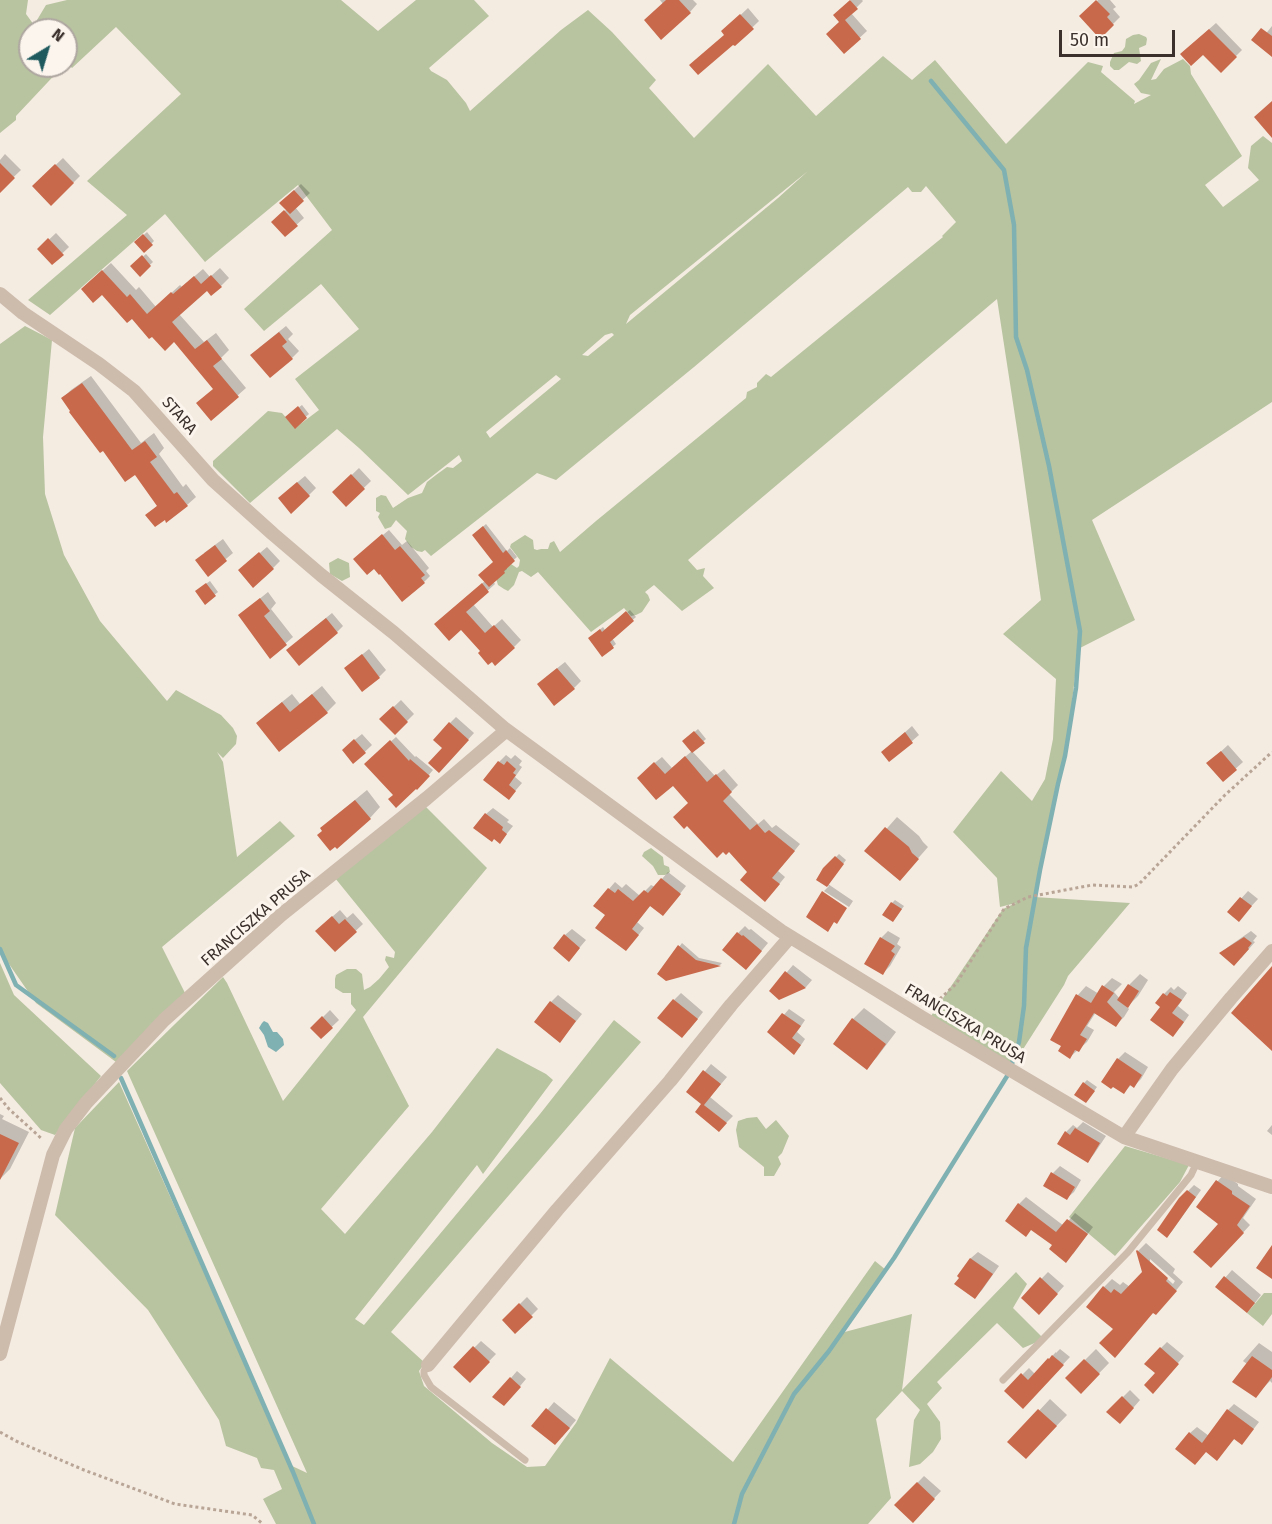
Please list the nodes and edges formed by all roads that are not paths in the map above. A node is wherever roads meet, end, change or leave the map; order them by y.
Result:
1 (0, 294) edge
2 (321, 575) joint
3 (505, 729) junction
4 (790, 937) junction
5 (1272, 951) edge
6 (1124, 1137) junction
7 (1197, 1162) junction
8 (1272, 1187) edge
9 (0, 1354) edge
10 (428, 1365) joint
11 (1003, 1380) dead end
12 (525, 1460) dead end

1 - 2 street, STARA
2 - 3 street, FRANCISZKA PRUSA
3 - 4 street, FRANCISZKA PRUSA
3 - 9 street, FRANCISZKA PRUSA
4 - 6 street, FRANCISZKA PRUSA
4 - 10 street
5 - 6 street
6 - 7 street, FRANCISZKA PRUSA
7 - 8 street, FRANCISZKA PRUSA
7 - 11 lane
10 - 12 lane

